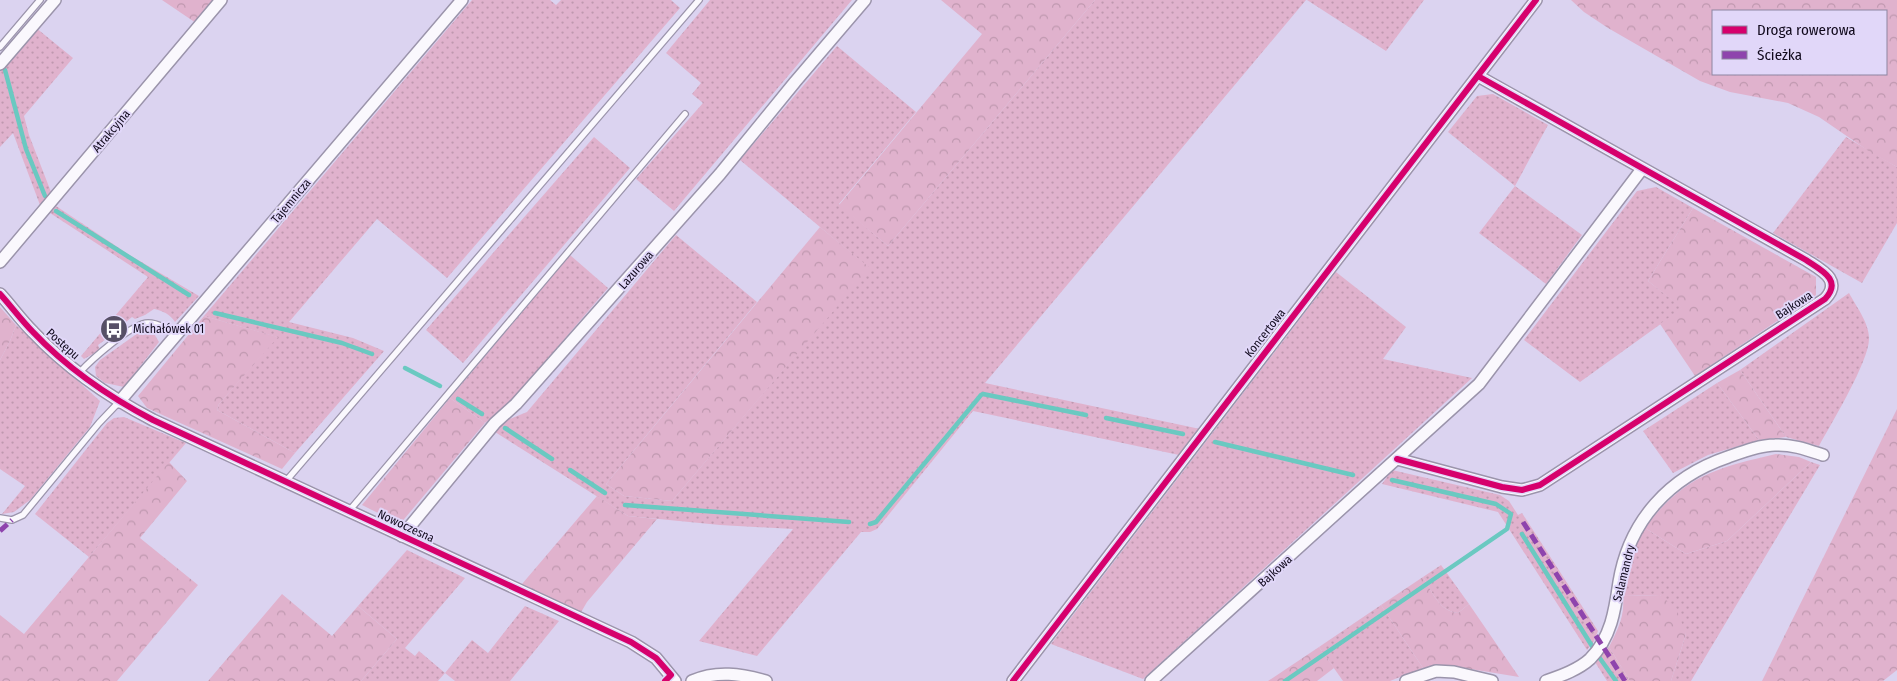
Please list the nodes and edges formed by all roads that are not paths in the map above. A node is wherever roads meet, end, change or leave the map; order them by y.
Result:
1 (40, 0) edge
2 (55, 0) edge
3 (221, 0) edge
4 (462, 0) edge
5 (699, 0) edge
6 (865, 0) edge
7 (1536, 0) edge
8 (0, 47) edge
9 (0, 64) edge
10 (1478, 76) junction
11 (685, 114) dead end
12 (1642, 169) junction
13 (0, 262) edge
14 (0, 294) edge
15 (176, 336) junction
16 (79, 373) junction
17 (120, 402) junction
18 (1824, 456) dead end
19 (1397, 459) junction
20 (286, 481) junction
21 (350, 512) junction
22 (0, 518) edge
23 (402, 536) junction
24 (674, 681) edge
25 (692, 681) edge
26 (766, 681) edge
27 (1013, 681) edge
28 (1152, 681) edge
29 (1406, 681) edge
30 (1492, 681) edge
31 (1546, 681) edge

1 - 8 lane
2 - 9 street
3 - 13 street, Atrakcyjna
4 - 15 street, Tajemnicza
5 - 20 lane
6 - 23 street, Lazurowa
7 - 10 street, Koncertowa
10 - 12 street, Bajkowa
10 - 27 street, Koncertowa
11 - 21 lane
12 - 19 street, Bajkowa
12 - 19 street, Bajkowa
14 - 16 street, Postępu
15 - 16 lane
15 - 17 street, Tajemnicza
16 - 17 street, Postępu
17 - 20 street, Nowoczesna
17 - 22 lane
18 - 31 street, Salamandry
19 - 28 street, Bajkowa
20 - 21 street, Nowoczesna
21 - 23 street, Nowoczesna
23 - 24 street, Nowoczesna
25 - 26 street
29 - 30 street

